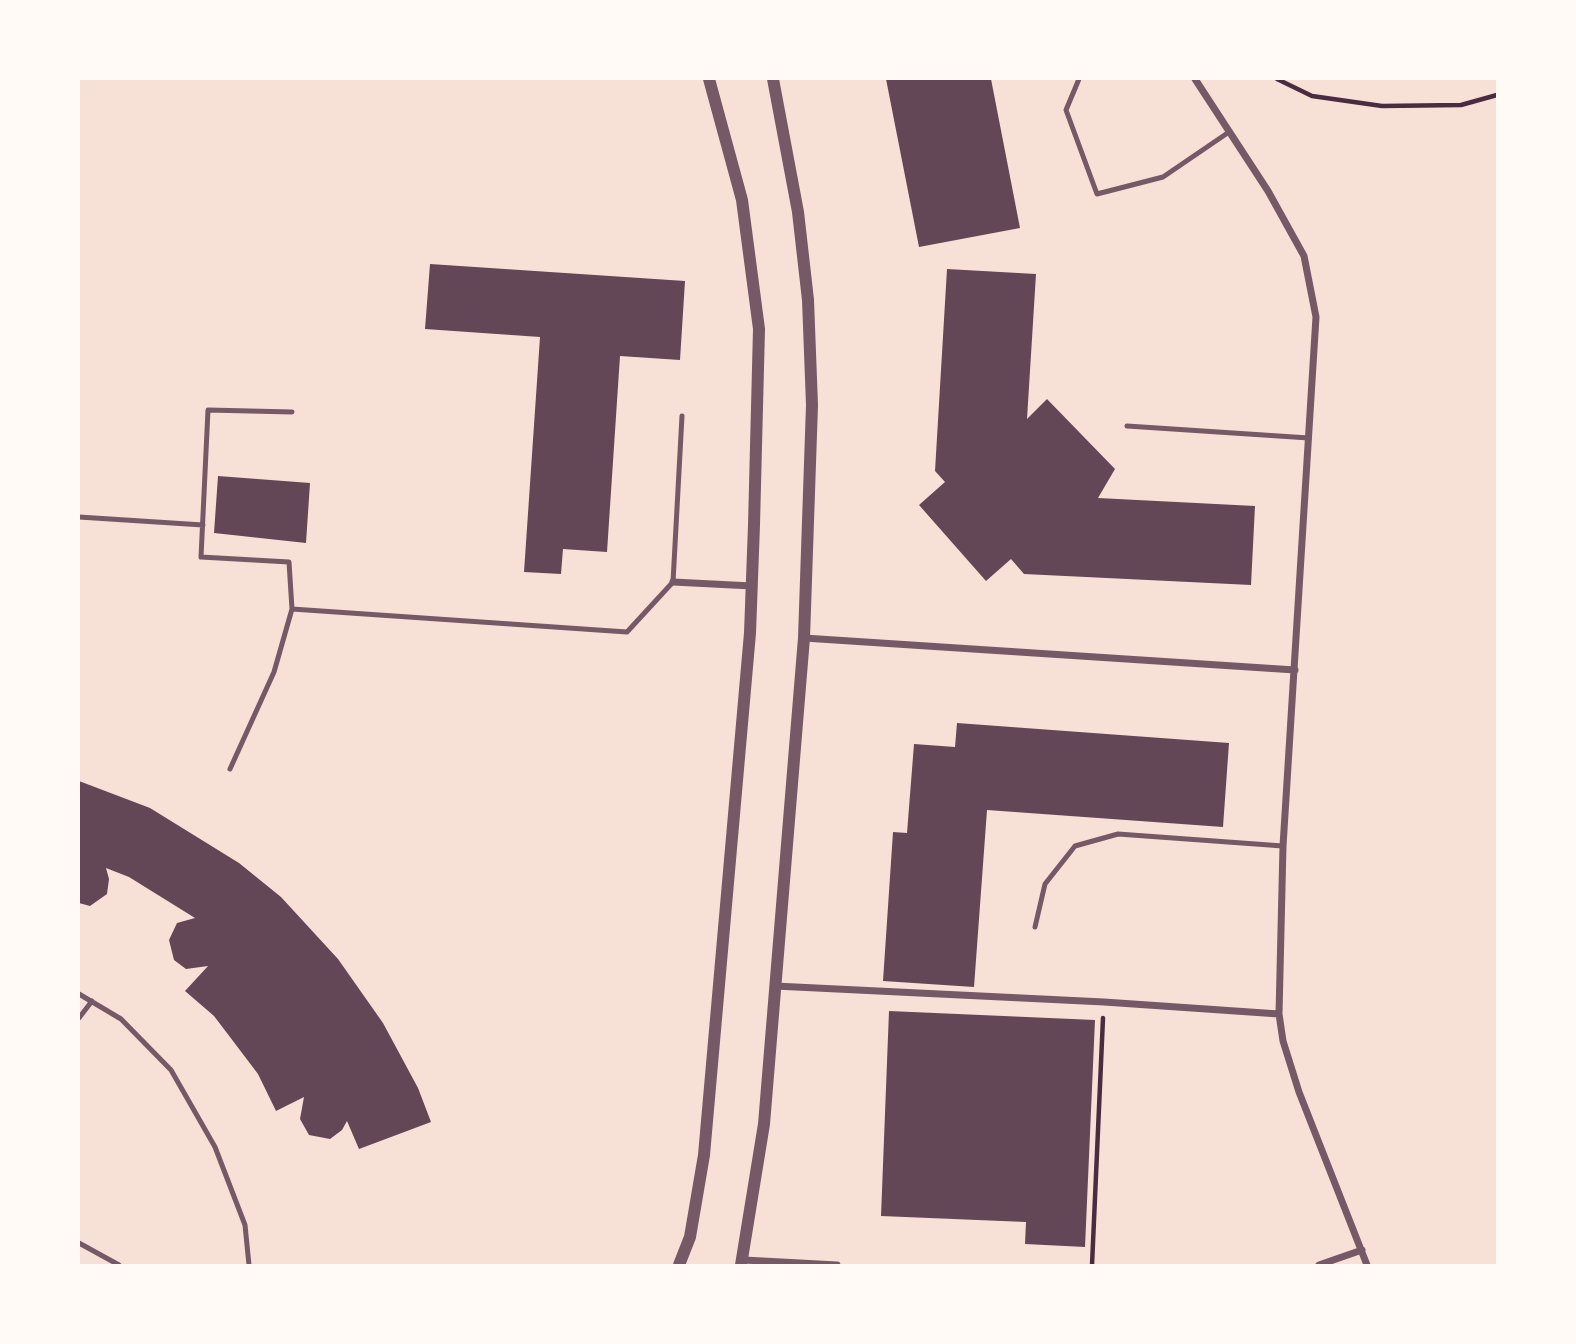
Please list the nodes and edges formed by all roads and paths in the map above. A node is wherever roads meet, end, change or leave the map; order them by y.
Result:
1 (709, 79) edge
2 (773, 79) edge
3 (1079, 79) edge
4 (1195, 79) edge
5 (1277, 79) edge
6 (1497, 95) edge
7 (1229, 132) junction
8 (292, 412) dead end
9 (682, 416) dead end
10 (1127, 426) dead end
11 (1309, 438) junction
12 (79, 517) edge
13 (203, 525) junction
14 (673, 582) junction
15 (752, 586) junction
16 (292, 609) junction
17 (804, 638) junction
18 (1295, 670) junction
19 (230, 769) dead end
20 (1283, 846) junction
21 (1035, 927) dead end
22 (775, 986) junction
23 (79, 994) edge
24 (92, 1001) junction
25 (1104, 1002) junction
26 (1279, 1014) junction
27 (79, 1018) edge
28 (79, 1243) edge
29 (1362, 1250) junction
30 (742, 1263) edge
31 (119, 1265) edge
32 (249, 1265) edge
33 (679, 1265) edge
34 (837, 1265) edge
35 (1092, 1265) edge
36 (1319, 1265) edge
37 (1367, 1265) edge

1 - 15 street
2 - 17 street
3 - 7 lane
4 - 7 street
5 - 6 path
7 - 11 street
8 - 13 lane
9 - 14 lane
10 - 11 lane
11 - 18 street
12 - 13 lane
13 - 16 lane
14 - 15 street
14 - 16 lane
15 - 33 street
16 - 19 lane
17 - 18 street
17 - 22 street
18 - 20 street
20 - 21 lane
20 - 26 street
22 - 25 street
22 - 30 street
23 - 24 lane
24 - 27 lane
24 - 32 lane
25 - 26 street
25 - 35 path
26 - 29 street
28 - 31 lane
29 - 36 street
29 - 37 street
30 - 34 street

